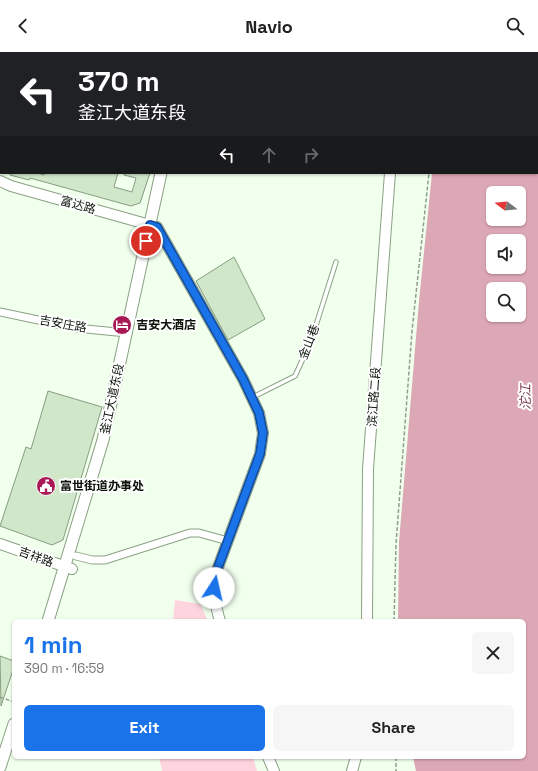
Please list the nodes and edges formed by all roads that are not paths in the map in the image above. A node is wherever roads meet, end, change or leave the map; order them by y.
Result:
1 (161, 174) edge
2 (168, 174) edge
3 (390, 174) edge
4 (0, 181) edge
5 (153, 226) junction
6 (336, 262) dead end
7 (0, 312) edge
8 (127, 333) junction
9 (252, 397) junction
10 (228, 541) junction
11 (0, 544) edge
12 (76, 556) junction
13 (69, 568) junction
14 (49, 619) edge
15 (56, 619) edge
16 (219, 619) edge
17 (367, 619) edge
18 (12, 730) edge
19 (12, 755) edge
20 (269, 759) edge
21 (355, 759) edge
22 (0, 767) edge
23 (7, 771) edge
24 (274, 771) edge
25 (352, 771) edge

1 - 5 main road, 釜江大道东段
2 - 5 main road, 釜江大道东段
3 - 17 street, 滨江路二段
4 - 5 street, 富达路
5 - 8 main road, 釜江大道东段
5 - 9 street
5 - 12 main road, 釜江大道东段
6 - 9 lane, 金山巷
7 - 8 street, 吉安庄路
8 - 13 main road, 釜江大道东段
9 - 10 street
10 - 12 street
10 - 16 street
11 - 13 street, 吉祥路
12 - 13 main road, 釜江大道东段
13 - 14 main road, 釜江大道东段
13 - 15 main road, 釜江大道东段
18 - 22 main road
19 - 23 main road
20 - 24 street
21 - 25 street

